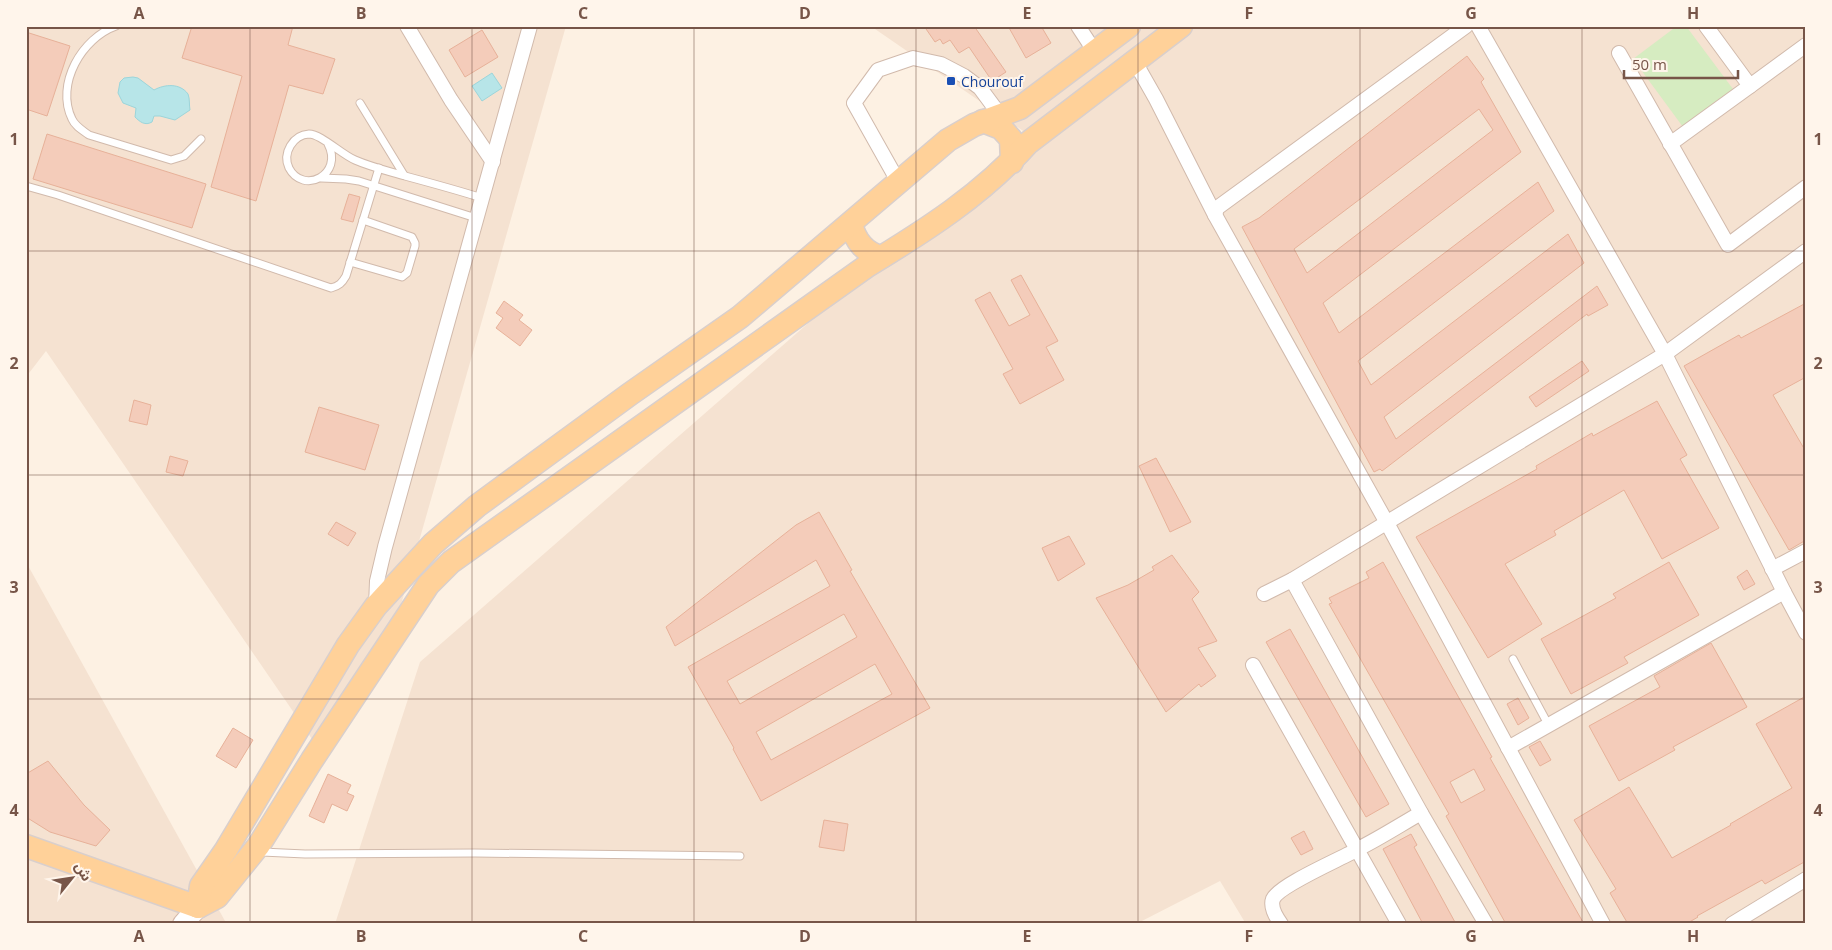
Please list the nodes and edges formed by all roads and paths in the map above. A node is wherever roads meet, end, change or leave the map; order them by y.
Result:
1 (116, 26) edge
2 (407, 26) edge
3 (530, 26) edge
4 (1078, 26) edge
5 (1129, 26) edge
6 (1181, 26) edge
7 (1466, 26) edge
8 (1478, 26) edge
9 (1706, 26) edge
10 (1806, 45) edge
11 (1094, 52) junction
12 (1618, 54) dead end
13 (1134, 62) junction
14 (1750, 86) junction
15 (360, 103) dead end
16 (992, 118) junction
17 (201, 139) dead end
18 (328, 144) junction
19 (1670, 144) junction
20 (493, 162) junction
21 (1012, 162) junction
22 (379, 168) junction
23 (404, 175) junction
24 (320, 178) junction
25 (899, 183) junction
26 (374, 185) junction
27 (26, 186) edge
28 (1806, 187) edge
29 (482, 198) junction
30 (1215, 215) junction
31 (476, 218) junction
32 (363, 220) junction
33 (850, 224) junction
34 (1806, 251) edge
35 (881, 257) junction
36 (350, 262) junction
37 (1665, 354) junction
38 (1387, 523) junction
39 (1806, 551) edge
40 (1772, 569) junction
41 (1292, 580) junction
42 (1784, 592) junction
43 (1264, 594) dead end
44 (376, 606) junction
45 (1806, 633) edge
46 (1513, 659) dead end
47 (1254, 665) dead end
48 (1548, 726) junction
49 (1508, 748) junction
50 (1421, 813) junction
51 (255, 845) junction
52 (26, 846) edge
53 (1358, 849) junction
54 (740, 856) dead end
55 (1806, 879) edge
56 (190, 915) edge
57 (1281, 924) edge
58 (1399, 924) edge
59 (1486, 924) edge
60 (1603, 924) edge
61 (1732, 924) edge

1 - 17 lane
2 - 20 street
3 - 20 street
4 - 11 street
5 - 11 main road
6 - 13 main road
7 - 30 street
8 - 37 street
9 - 14 street
10 - 14 street
11 - 16 main road
12 - 19 street
13 - 21 main road
13 - 30 street
14 - 19 street
15 - 23 lane
16 - 21 main road
16 - 25 main road
16 - 25 street
18 - 22 lane
18 - 24 lane
18 - 24 lane
19 - 28 street
20 - 29 street
21 - 35 main road
22 - 23 lane
22 - 26 lane
23 - 29 lane
24 - 26 lane
25 - 33 main road
26 - 31 lane
26 - 32 lane
27 - 36 lane
29 - 31 street
30 - 38 street
31 - 44 street
32 - 36 lane
32 - 36 lane
33 - 35 main road
33 - 44 main road
34 - 37 street
35 - 51 main road
37 - 38 street
37 - 40 street
38 - 41 street
38 - 49 street
39 - 40 street
40 - 42 street
41 - 43 street
41 - 50 street
42 - 45 street
42 - 48 street
44 - 56 main road
46 - 48 lane
47 - 53 street
48 - 49 street
49 - 60 street
50 - 53 street
50 - 59 street
51 - 54 lane
51 - 56 main road
52 - 56 main road
53 - 57 street
53 - 58 street
55 - 61 street

